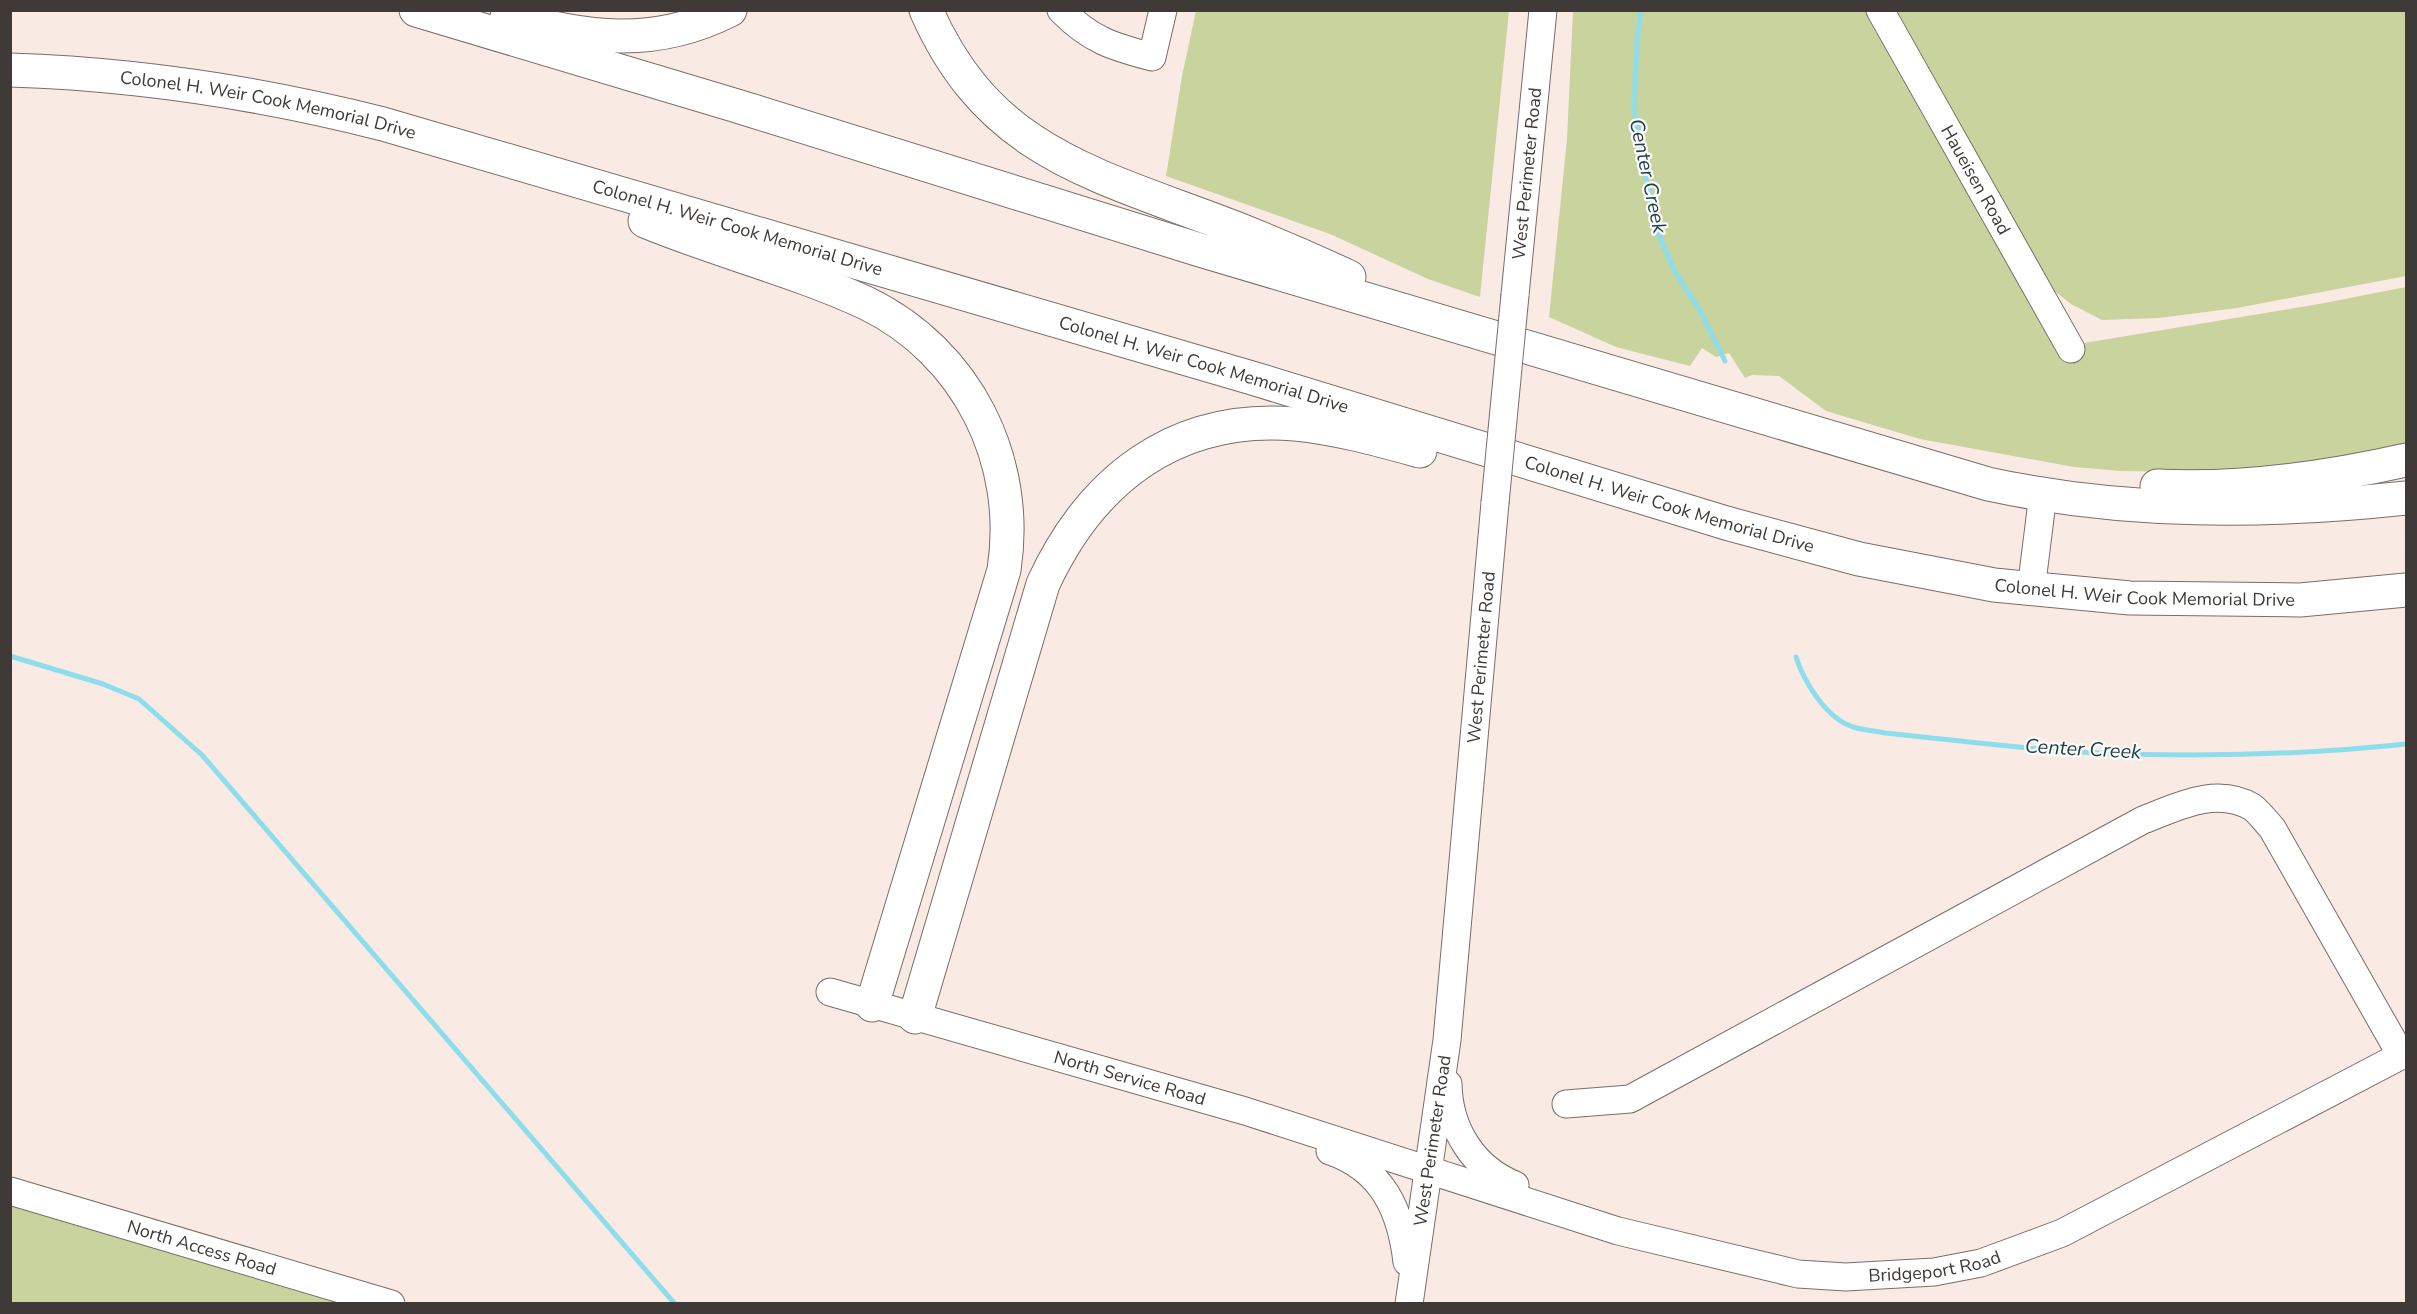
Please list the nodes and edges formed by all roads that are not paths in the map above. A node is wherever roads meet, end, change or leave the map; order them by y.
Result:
1 (416, 10) edge
2 (484, 10) edge
3 (730, 10) edge
4 (926, 10) edge
5 (1163, 10) edge
6 (1543, 10) edge
7 (1880, 10) edge
8 (1067, 13) edge
9 (10, 70) edge
10 (474, 149) junction
11 (1455, 325) junction
12 (2071, 349) dead end
13 (1812, 432) junction
14 (2406, 460) edge
15 (2043, 494) junction
16 (2406, 498) edge
17 (1726, 523) junction
18 (2031, 590) junction
19 (2405, 590) edge
20 (830, 992) dead end
21 (872, 1005) junction
22 (915, 1017) junction
23 (1447, 1040) junction
24 (2404, 1054) edge
25 (1566, 1104) dead end
26 (1245, 1112) junction
27 (1428, 1169) junction
28 (10, 1191) edge
29 (1668, 1242) junction
30 (1409, 1297) edge
31 (391, 1304) edge

1 - 11 highway
2 - 3 highway
4 - 11 highway
5 - 8 street
6 - 23 street, West Perimeter Road, bridge
7 - 12 street, Haueisen Road
9 - 10 highway, Colonel H. Weir Cook Memorial Drive
10 - 17 highway, Colonel H. Weir Cook Memorial Drive
10 - 21 highway
11 - 13 highway
13 - 14 highway
13 - 15 highway
15 - 16 highway
15 - 18 street
17 - 18 highway, Colonel H. Weir Cook Memorial Drive
17 - 22 highway
18 - 19 highway, Colonel H. Weir Cook Memorial Drive
20 - 21 street, North Service Road
21 - 22 street, North Service Road
22 - 26 street, North Service Road
23 - 27 street, West Perimeter Road
23 - 29 street
24 - 25 street
24 - 29 street, Bridgeport Road
26 - 27 street, North Service Road
26 - 30 street
27 - 29 street, Bridgeport Road
27 - 30 street, West Perimeter Road
28 - 31 street, North Access Road

